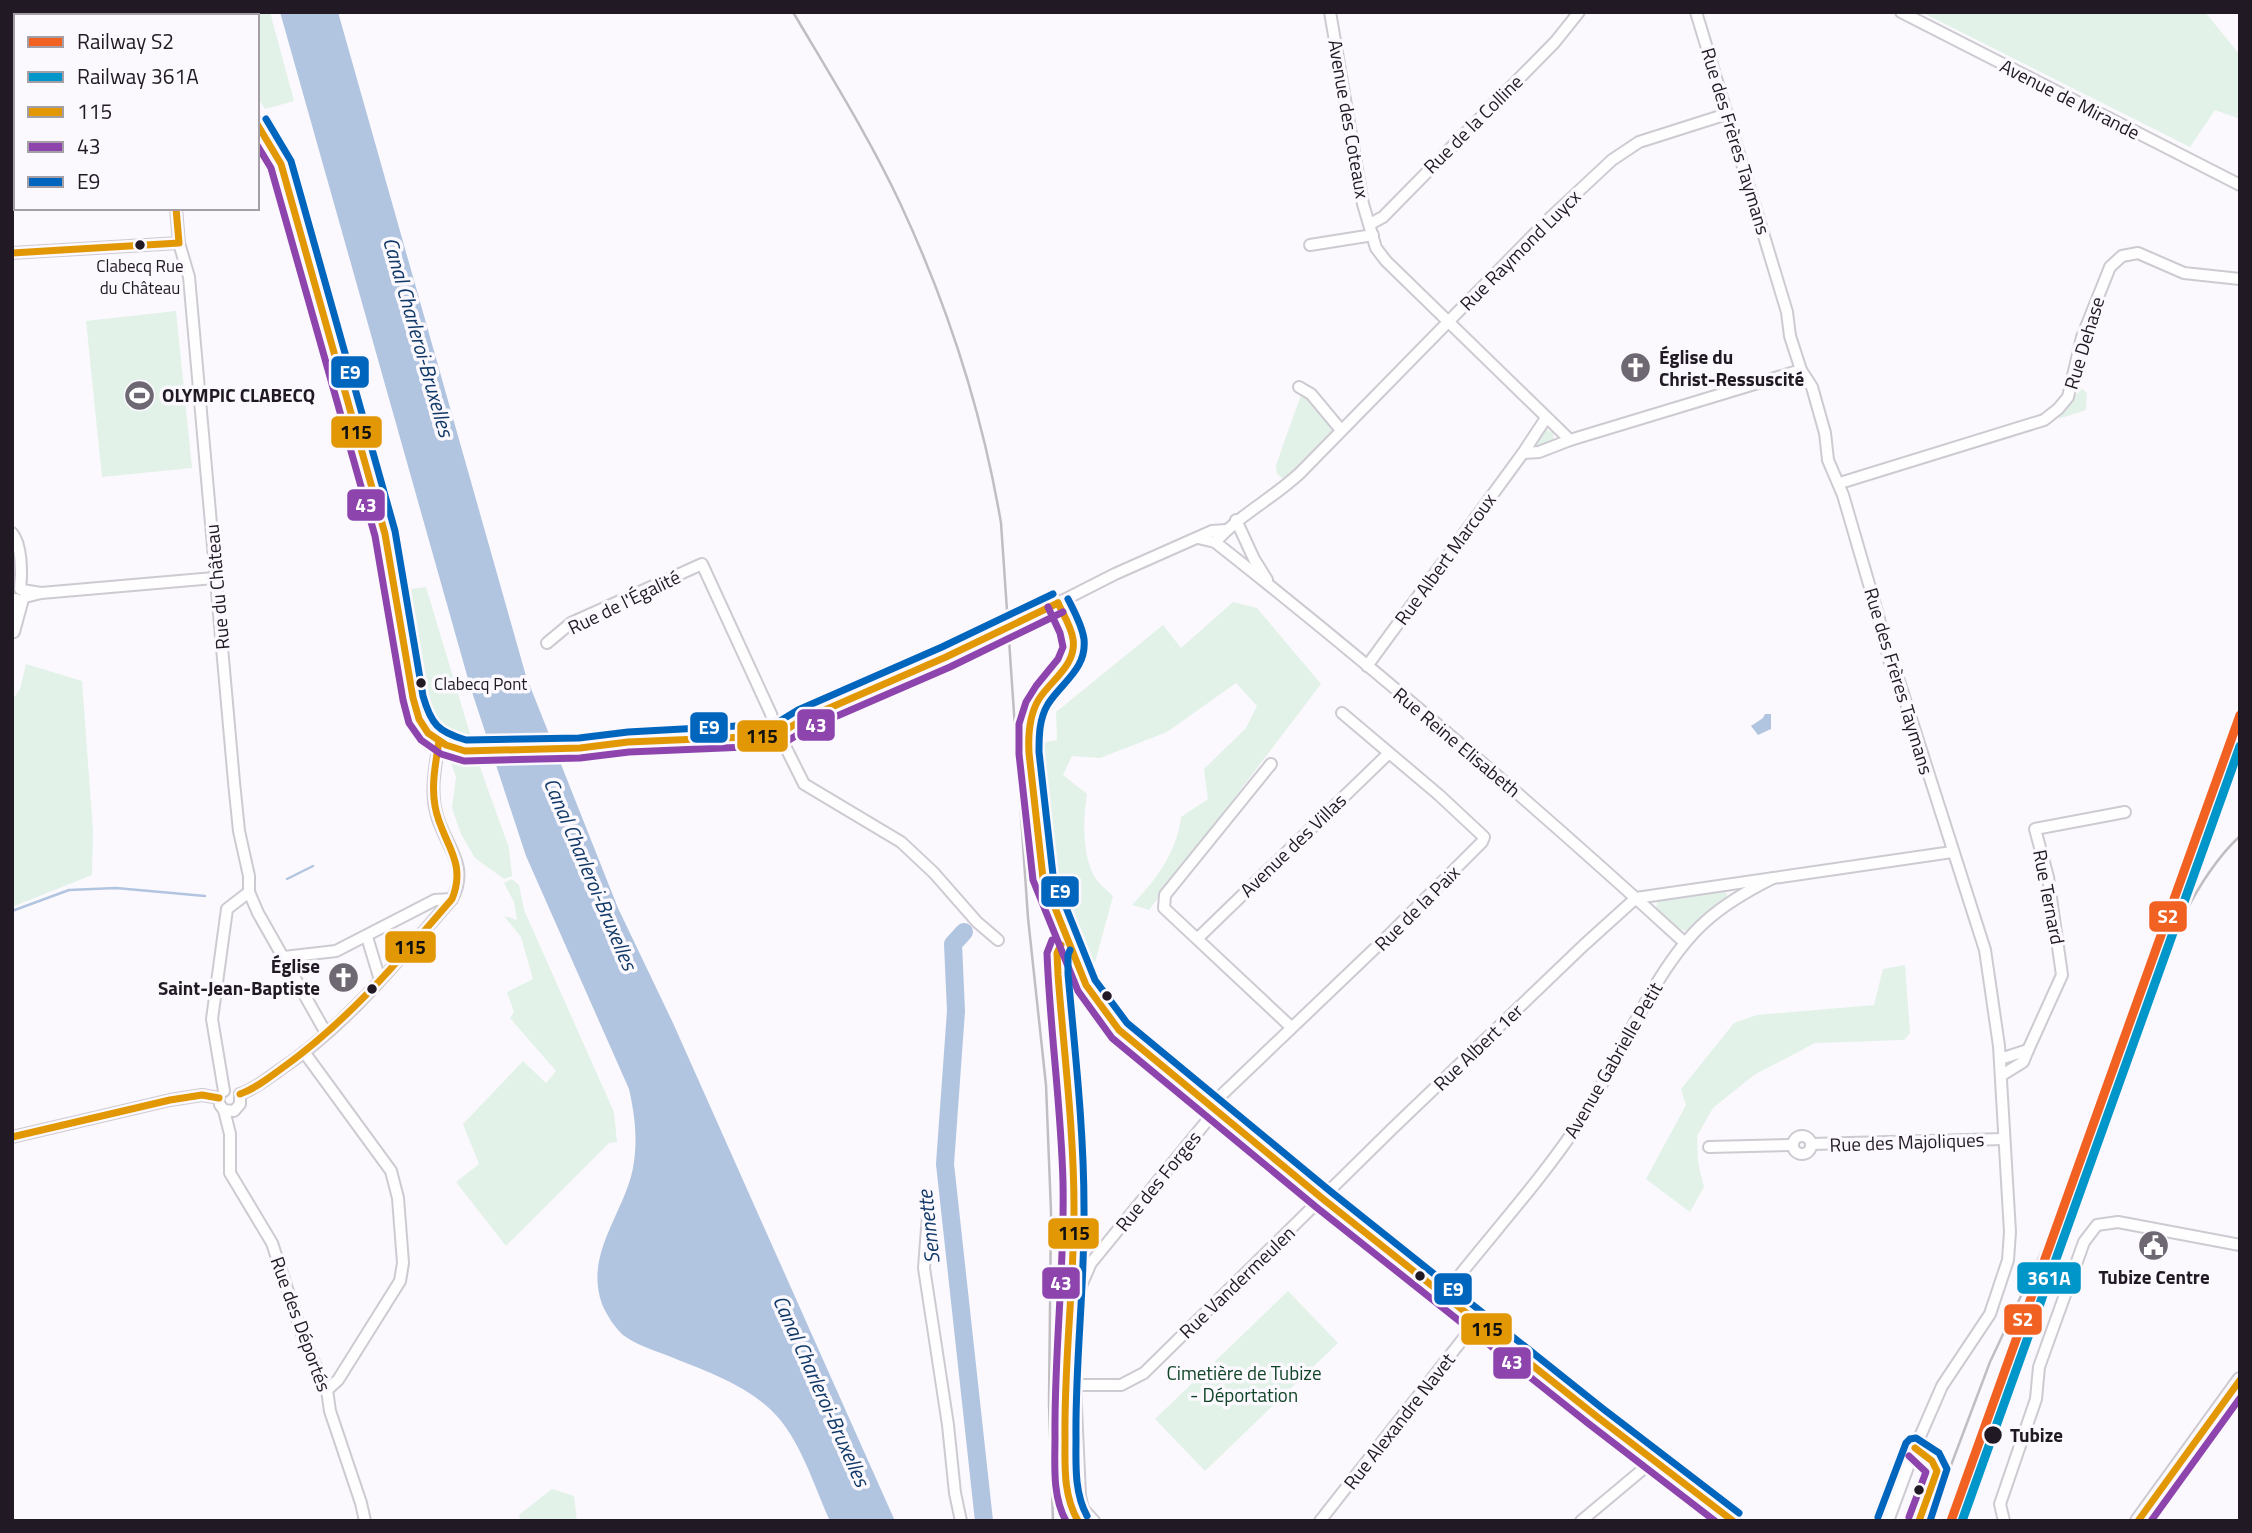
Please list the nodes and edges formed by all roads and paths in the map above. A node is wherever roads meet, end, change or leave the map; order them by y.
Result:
1 (1330, 12) edge
2 (1579, 12) edge
3 (1696, 12) edge
4 (1901, 12) edge
5 (1727, 114) junction
6 (259, 127) edge
7 (2240, 185) edge
8 (176, 210) edge
9 (1371, 230) junction
10 (179, 243) junction
11 (1310, 245) dead end
12 (12, 254) edge
13 (2240, 279) edge
14 (1449, 322) junction
15 (1801, 370) junction
16 (1299, 387) dead end
17 (1546, 418) junction
18 (1341, 430) junction
19 (1570, 440) junction
20 (1522, 453) junction
21 (1840, 483) junction
22 (1236, 520) junction
23 (1226, 530) junction
24 (12, 533) edge
25 (1198, 538) junction
26 (1215, 541) junction
27 (214, 578) junction
28 (1275, 591) junction
29 (19, 592) edge
30 (1058, 603) junction
31 (13, 636) edge
32 (547, 643) dead end
33 (1367, 666) junction
34 (1342, 713) dead end
35 (779, 734) junction
36 (439, 741) junction
37 (1388, 754) junction
38 (1271, 764) dead end
39 (2125, 812) dead end
40 (1952, 852) junction
41 (1773, 878) junction
42 (249, 892) junction
43 (1636, 898) junction
44 (453, 899) junction
45 (1065, 934) junction
46 (368, 937) junction
47 (1198, 938) junction
48 (998, 940) dead end
49 (1684, 942) junction
50 (284, 957) junction
51 (380, 980) junction
52 (1086, 985) junction
53 (1059, 993) junction
54 (1291, 1027) junction
55 (326, 1033) junction
56 (2028, 1050) junction
57 (304, 1052) junction
58 (2000, 1059) junction
59 (2002, 1075) junction
60 (221, 1094) junction
61 (240, 1094) junction
62 (238, 1108) junction
63 (1213, 1108) junction
64 (224, 1110) junction
65 (230, 1134) junction
66 (12, 1137) edge
67 (2004, 1139) junction
68 (1709, 1147) dead end
69 (1323, 1199) junction
70 (928, 1215) dead end
71 (2240, 1245) edge
72 (1070, 1271) junction
73 (1080, 1288) junction
74 (1444, 1295) junction
75 (1478, 1321) junction
76 (2240, 1380) edge
77 (1075, 1385) junction
78 (327, 1390) junction
79 (1654, 1460) junction
80 (1596, 1516) edge
81 (365, 1521) edge
82 (961, 1521) edge
83 (1078, 1521) edge
84 (1094, 1521) edge
85 (1320, 1521) edge
86 (1581, 1521) edge
87 (1733, 1521) edge
88 (1888, 1521) edge
89 (2004, 1521) edge
90 (2138, 1521) edge

1 - 9 street, Avenue des Coteaux
2 - 9 street, Rue de la Colline
3 - 5 street, Rue des Frères Taymans
4 - 7 street, Avenue de Mirande
5 - 14 street, Rue Raymond Luycx
5 - 15 street, Rue des Frères Taymans
6 - 36 main road
8 - 10 street, Rue du Château
9 - 11 street
9 - 14 street
10 - 12 street
10 - 27 street, Rue du Château
13 - 21 street, Rue Dehase
14 - 17 street
14 - 18 street, Rue Raymond Luycx
15 - 19 street
15 - 21 street, Rue des Frères Taymans
16 - 18 street
17 - 19 street
17 - 20 street, Rue Albert Marcoux
18 - 22 street, Rue Raymond Luycx
19 - 20 street
20 - 33 street, Rue Albert Marcoux
21 - 40 street, Rue des Frères Taymans
22 - 23 street, Rue Raymond Luycx
22 - 28 street, Rue Reine Elisabeth
23 - 25 street
23 - 26 street, Rue Raymond Luycx
24 - 29 street
25 - 26 street
25 - 30 street
26 - 28 street, Rue Reine Elisabeth
27 - 29 street
27 - 42 street, Rue du Château
28 - 33 street, Rue Reine Elisabeth
29 - 31 street
30 - 35 main road, bridge
30 - 45 main road
32 - 35 street, Rue de l'Égalité
33 - 43 street, Rue Reine Elisabeth
34 - 37 street, Rue de la Paix
35 - 36 main road
35 - 48 street
36 - 44 street
37 - 47 street, Avenue des Villas
37 - 54 street, Rue de la Paix
38 - 47 street
39 - 56 street, Rue Ternard
40 - 41 street
40 - 58 street, Rue des Frères Taymans
41 - 43 street
41 - 49 street, Avenue Gabrielle Petit
42 - 50 street, Rue du Château
42 - 60 street
43 - 49 street, Rue Reine Elisabeth
43 - 69 street, Rue Albert 1er
44 - 46 street
44 - 51 street
45 - 52 main road
45 - 53 main road
46 - 50 street
46 - 51 street
47 - 54 street
49 - 74 street, Avenue Gabrielle Petit
50 - 55 street, Rue du Château
51 - 55 street
52 - 53 street
52 - 63 main road
53 - 72 main road
54 - 63 street, Rue de la Paix
55 - 57 street
56 - 58 street
56 - 59 street, Rue Ternard
57 - 61 street
57 - 78 street
58 - 59 street, Rue des Frères Taymans
59 - 67 street, Rue des Frères Taymans
60 - 61 street
60 - 64 street
60 - 66 street
61 - 62 street
62 - 64 street
62 - 65 street, Rue des Déportés
63 - 69 main road
63 - 73 street, Rue des Forges
64 - 65 street, Rue des Déportés
65 - 78 street, Rue des Déportés
67 - 68 street, Rue des Majoliques
67 - 88 street, Rue des Frères Taymans
69 - 74 main road
69 - 77 street, Rue Vandermeulen
70 - 82 street
71 - 89 street
72 - 73 street
72 - 83 main road
73 - 77 street, Rue des Forges
74 - 75 main road
75 - 79 main road
75 - 85 street, Rue Alexandre Navet
76 - 90 main road
77 - 84 street, Rue des Forges
78 - 81 street, Rue des Déportés
79 - 80 street
79 - 87 main road
80 - 86 street

